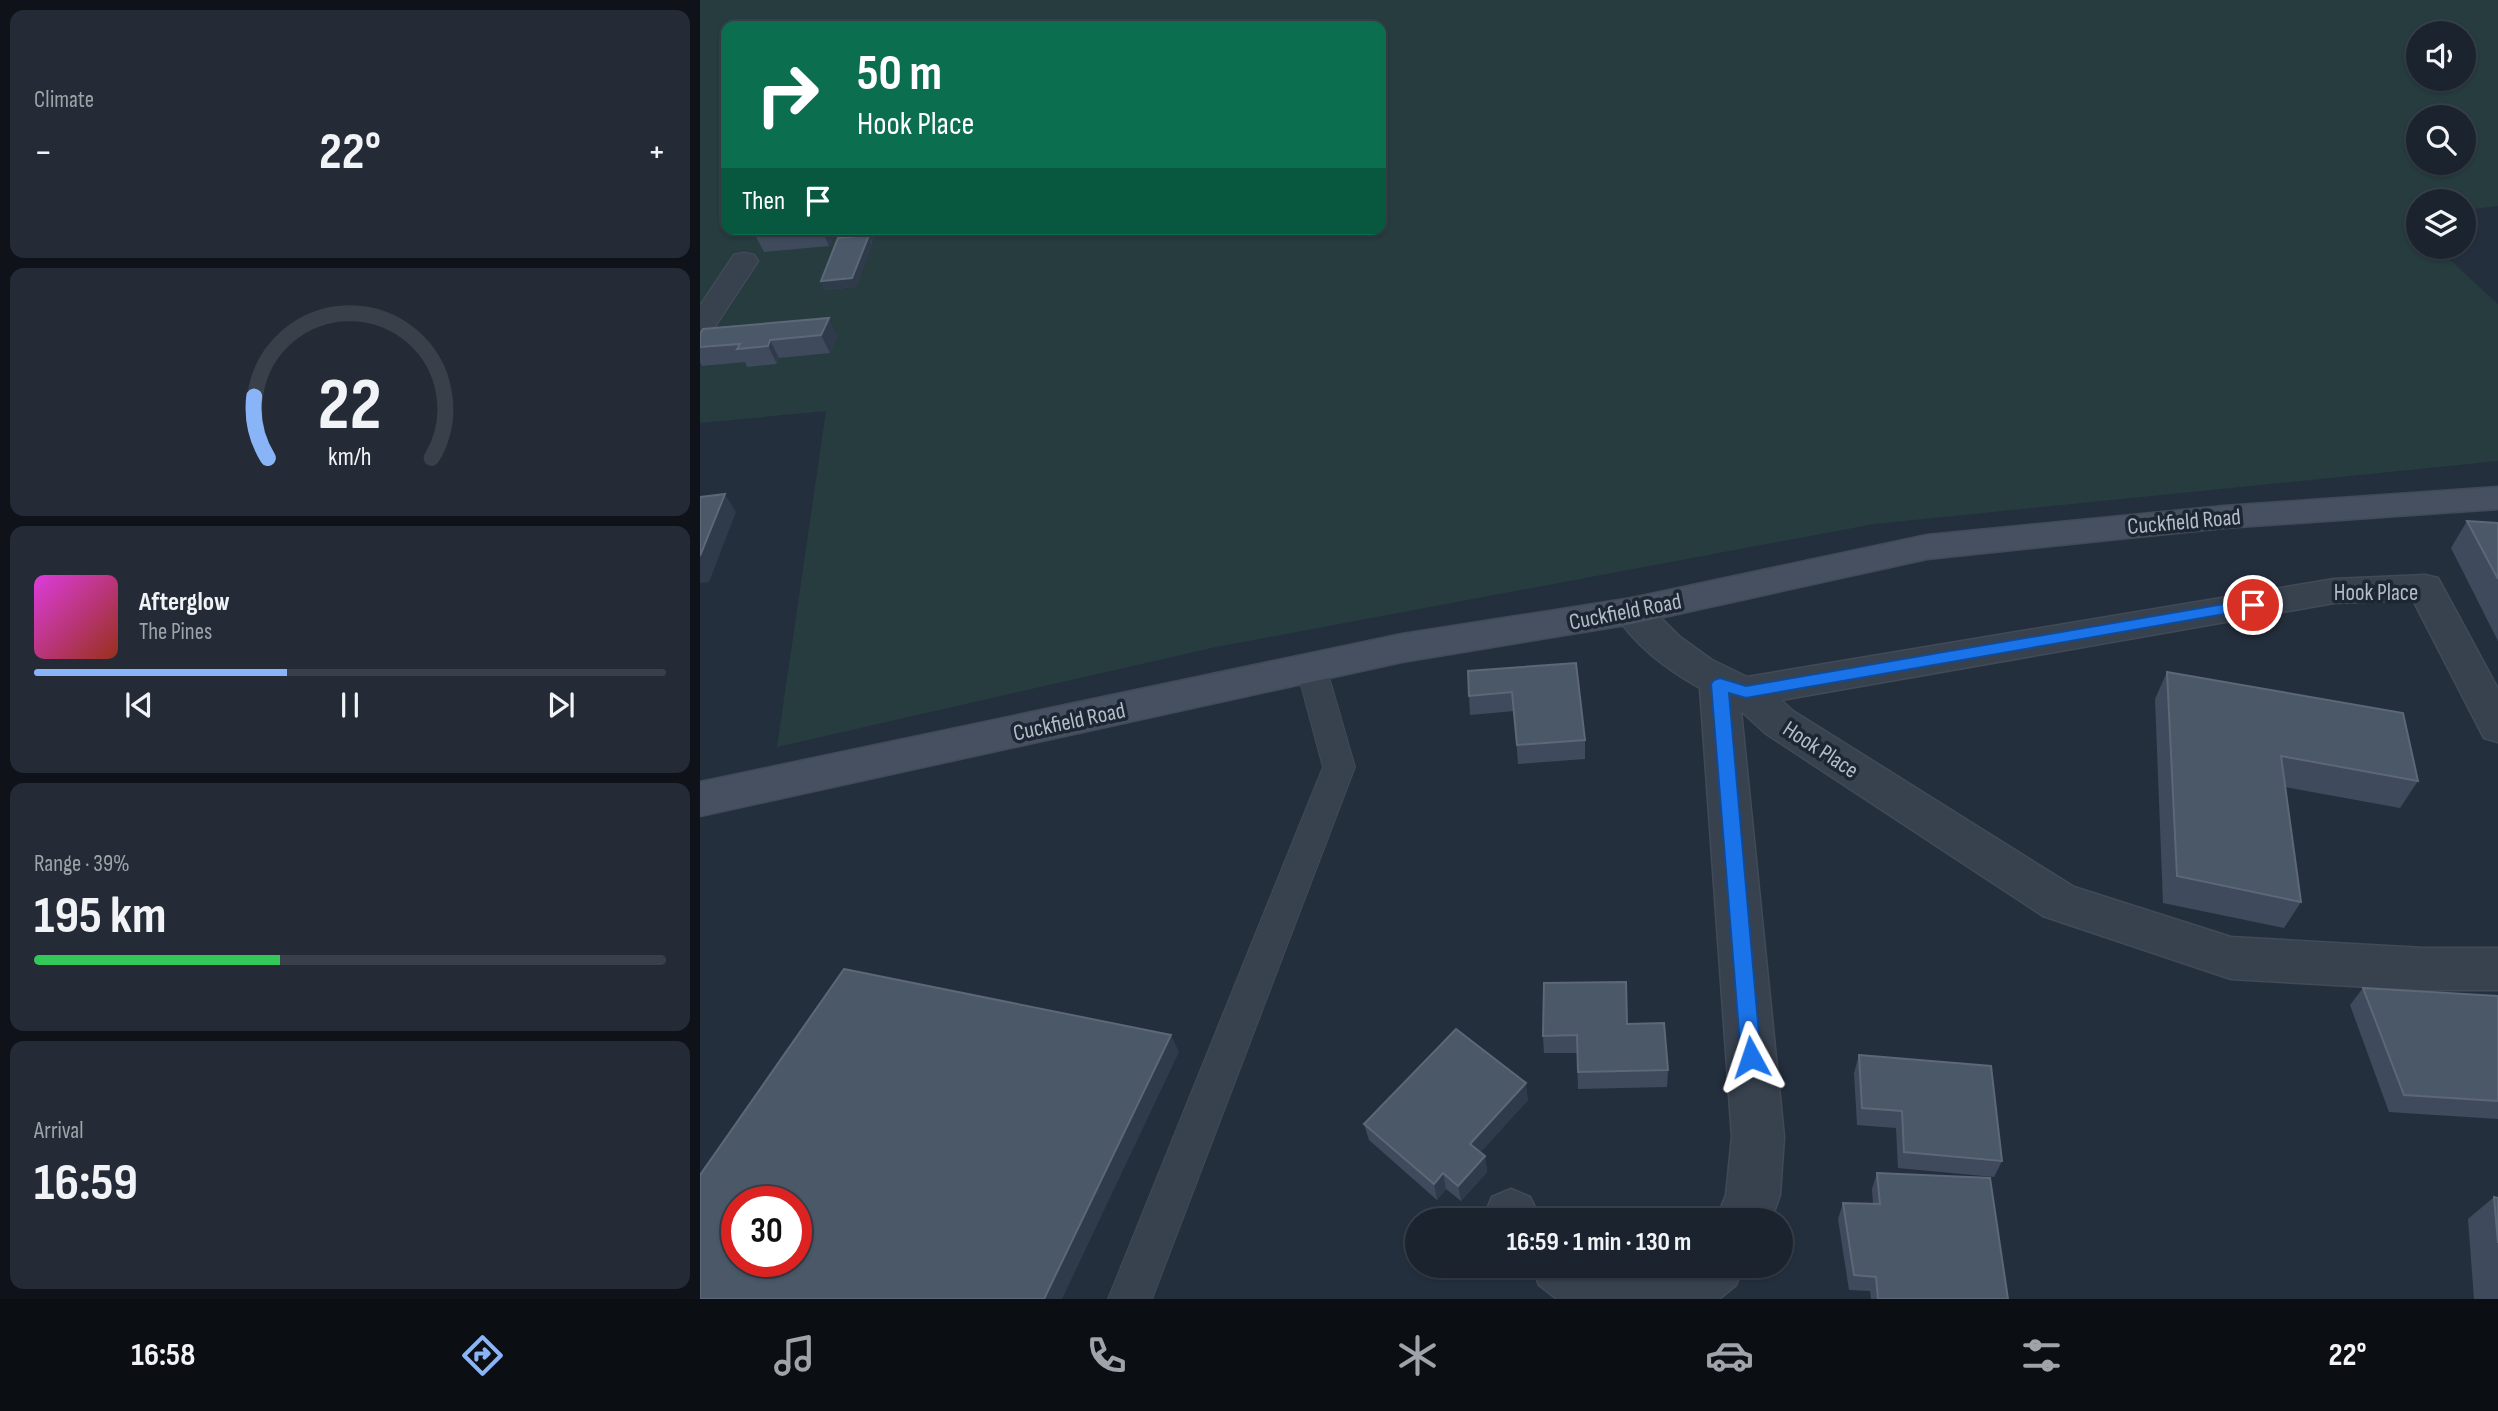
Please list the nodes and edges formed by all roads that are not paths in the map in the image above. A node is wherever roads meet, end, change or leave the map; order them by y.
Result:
1 (744, 261) dead end
2 (700, 328) edge
3 (2498, 498) edge
4 (1632, 611) junction
5 (1312, 670) junction
6 (1733, 688) junction
7 (2498, 727) edge
8 (700, 800) edge
9 (2498, 969) edge
10 (1747, 1208) edge
11 (1576, 1278) edge
12 (1698, 1278) edge
13 (1130, 1299) edge
14 (1626, 1299) edge
15 (1633, 1299) edge

1 - 2 street
3 - 4 main road, Cuckfield Road
4 - 5 main road, Cuckfield Road
4 - 6 street
5 - 8 main road, Cuckfield Road
5 - 13 lane
6 - 7 street, Hook Place
6 - 9 street, Hook Place
6 - 10 street
11 - 14 street
12 - 15 street

